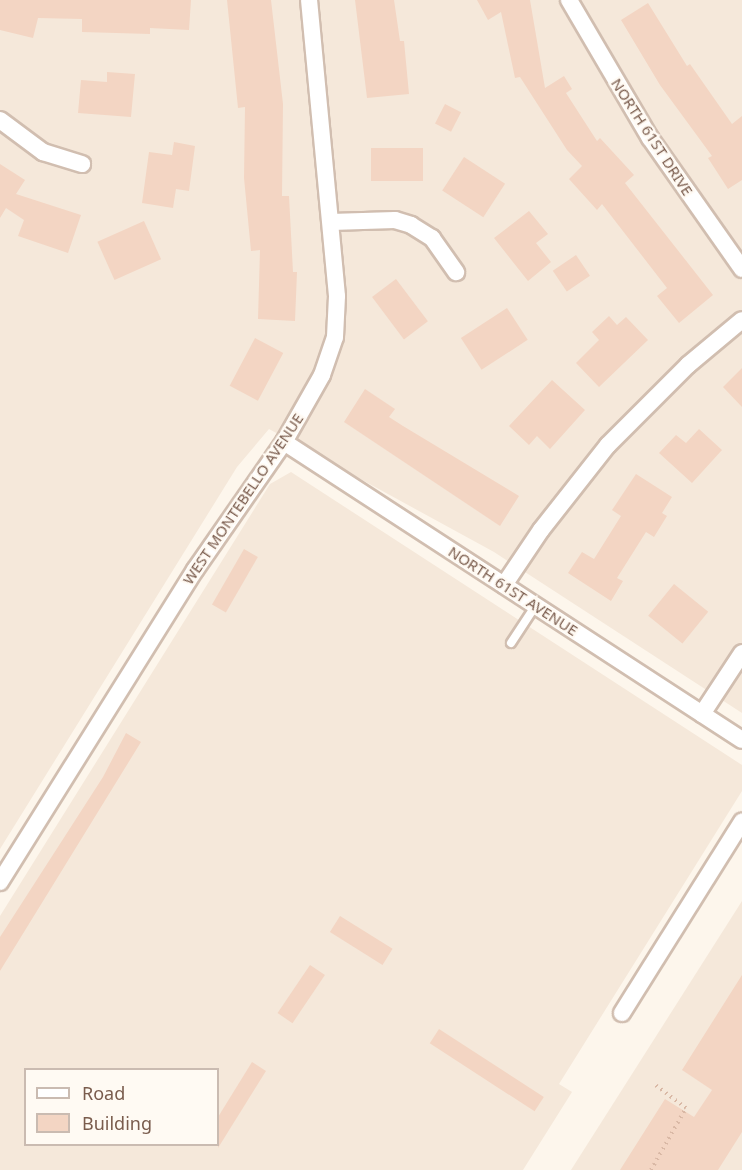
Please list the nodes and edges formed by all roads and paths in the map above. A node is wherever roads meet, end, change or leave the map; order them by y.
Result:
1 (309, 0) edge
2 (569, 0) edge
3 (0, 120) edge
4 (82, 164) dead end
5 (331, 222) junction
6 (742, 268) edge
7 (456, 272) dead end
8 (742, 320) edge
9 (284, 442) junction
10 (504, 585) junction
11 (536, 605) junction
12 (511, 643) dead end
13 (742, 653) edge
14 (702, 714) junction
15 (742, 740) edge
16 (742, 822) edge
17 (0, 882) edge
18 (622, 1013) dead end
19 (655, 1085) dead end
20 (651, 1170) edge

1 - 5 street, WEST MONTEBELLO AVENUE
2 - 6 street, NORTH 61ST DRIVE
3 - 4 street
5 - 7 street
5 - 9 street, WEST MONTEBELLO AVENUE
8 - 10 street
9 - 10 street, NORTH 61ST AVENUE
9 - 17 street, WEST MONTEBELLO AVENUE
10 - 11 street, NORTH 61ST AVENUE
11 - 12 lane
11 - 14 street, NORTH 61ST AVENUE
13 - 14 street
14 - 15 street, NORTH 61ST AVENUE
16 - 18 street
19 - 20 path

